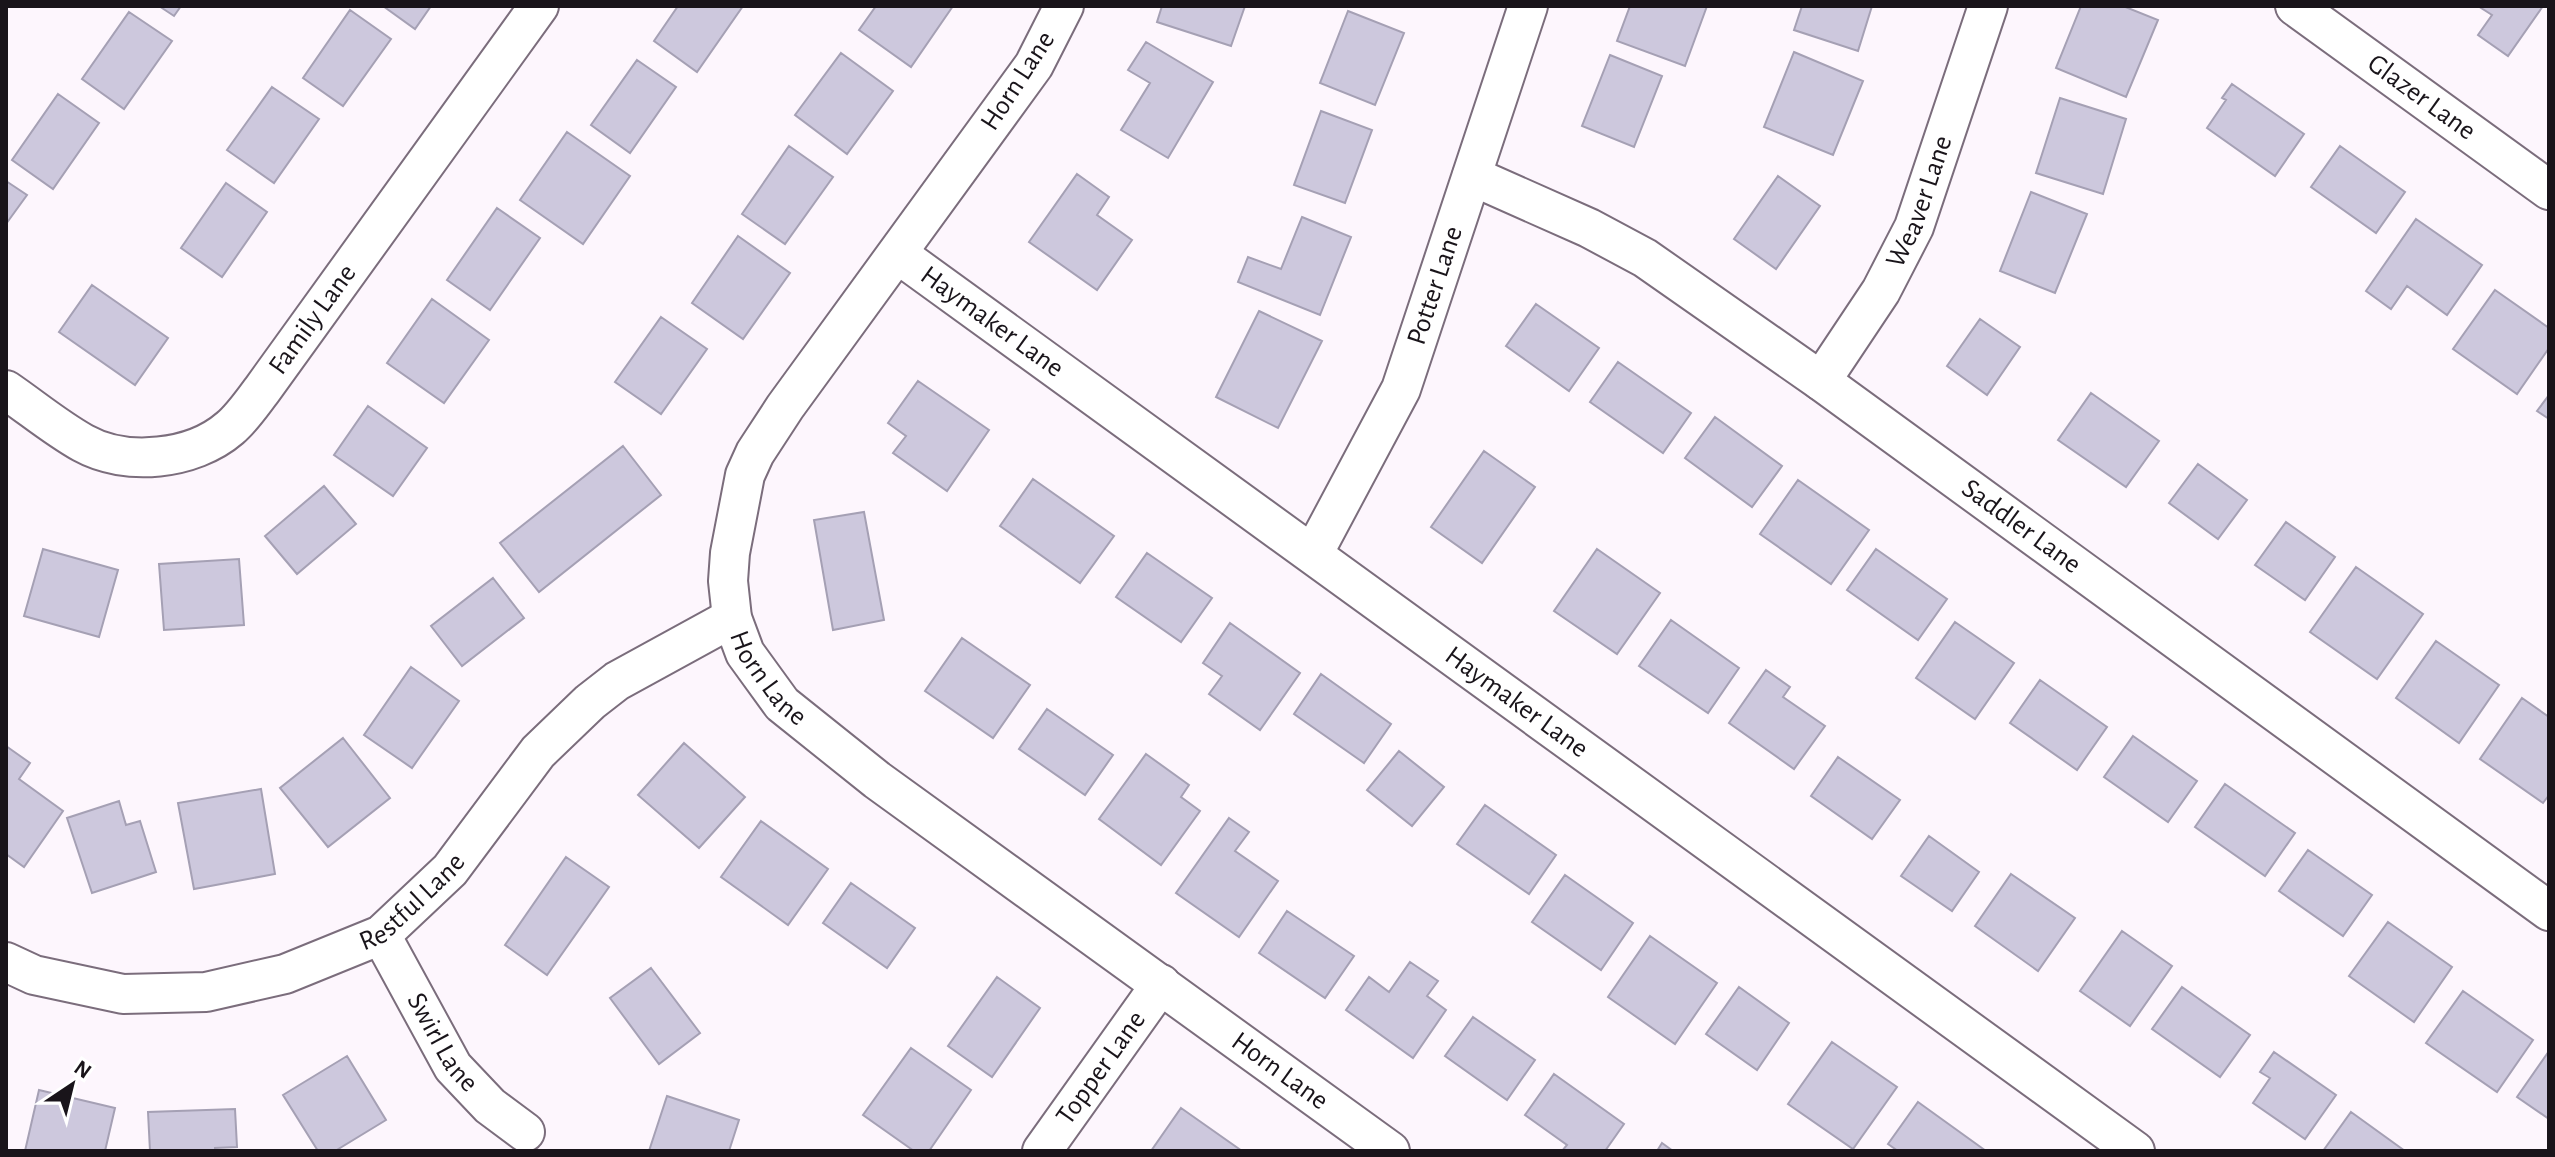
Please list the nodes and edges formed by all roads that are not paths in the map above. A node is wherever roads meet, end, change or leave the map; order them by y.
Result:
1 (539, 6) edge
2 (1064, 6) edge
3 (1528, 6) edge
4 (1988, 6) edge
5 (2295, 6) edge
6 (1472, 176) junction
7 (2549, 190) edge
8 (898, 254) junction
9 (1821, 381) junction
10 (6, 390) edge
11 (1313, 554) junction
12 (732, 618) junction
13 (2549, 911) edge
14 (381, 935) junction
15 (6, 962) edge
16 (1161, 984) junction
17 (525, 1132) dead end
18 (1042, 1151) edge
19 (1390, 1151) edge
20 (2135, 1151) edge

1 - 10 street, Family Lane
2 - 8 street, Horn Lane
3 - 6 street, Potter Lane
4 - 9 street, Weaver Lane
5 - 7 street, Glazer Lane
6 - 9 street, Saddler Lane
6 - 11 street, Potter Lane
8 - 11 street, Haymaker Lane
8 - 12 street, Horn Lane
9 - 13 street, Saddler Lane
11 - 20 street, Haymaker Lane
12 - 14 street, Restful Lane
12 - 16 street, Horn Lane
14 - 15 street, Restful Lane
14 - 17 street, Swirl Lane
16 - 18 street, Topper Lane
16 - 19 street, Horn Lane

